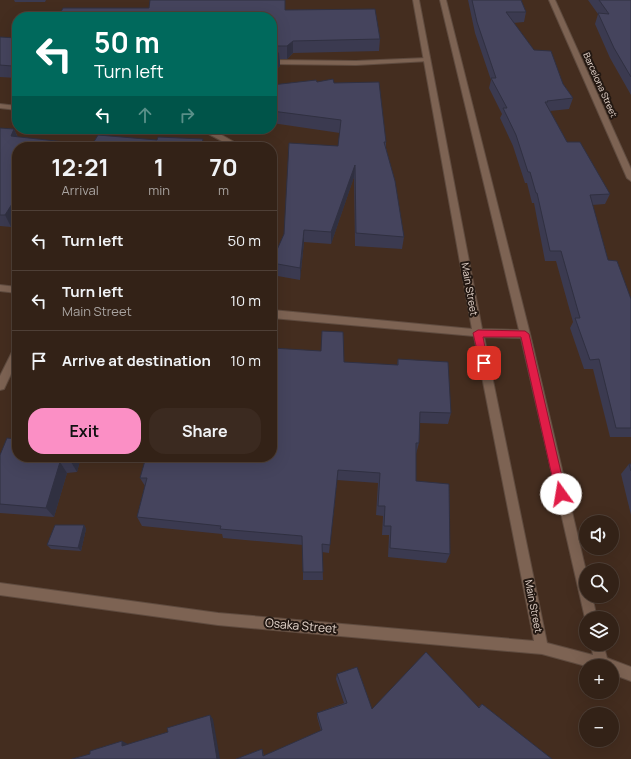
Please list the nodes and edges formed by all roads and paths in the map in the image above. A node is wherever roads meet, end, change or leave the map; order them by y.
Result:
1 (416, 0) edge
2 (443, 0) edge
3 (552, 0) edge
4 (427, 60) junction
5 (277, 62) edge
6 (0, 106) edge
7 (12, 107) edge
8 (215, 134) edge
9 (231, 142) edge
10 (631, 178) edge
11 (0, 288) edge
12 (12, 289) edge
13 (277, 314) edge
14 (478, 333) junction
15 (525, 334) junction
16 (12, 361) edge
17 (0, 386) edge
18 (579, 567) edge
19 (0, 589) edge
20 (542, 648) junction
21 (585, 659) edge
22 (619, 669) edge
23 (631, 674) edge

1 - 4 street, Main Street
2 - 15 street
3 - 10 street, Barcelona Street
4 - 5 street
4 - 14 street, Main Street
6 - 7 street
8 - 9 street
11 - 12 street
13 - 14 street
14 - 15 street
14 - 20 street, Main Street
15 - 18 street
16 - 17 street
19 - 20 street, Osaka Street
20 - 21 street, Osaka Street
22 - 23 street, Osaka Street

